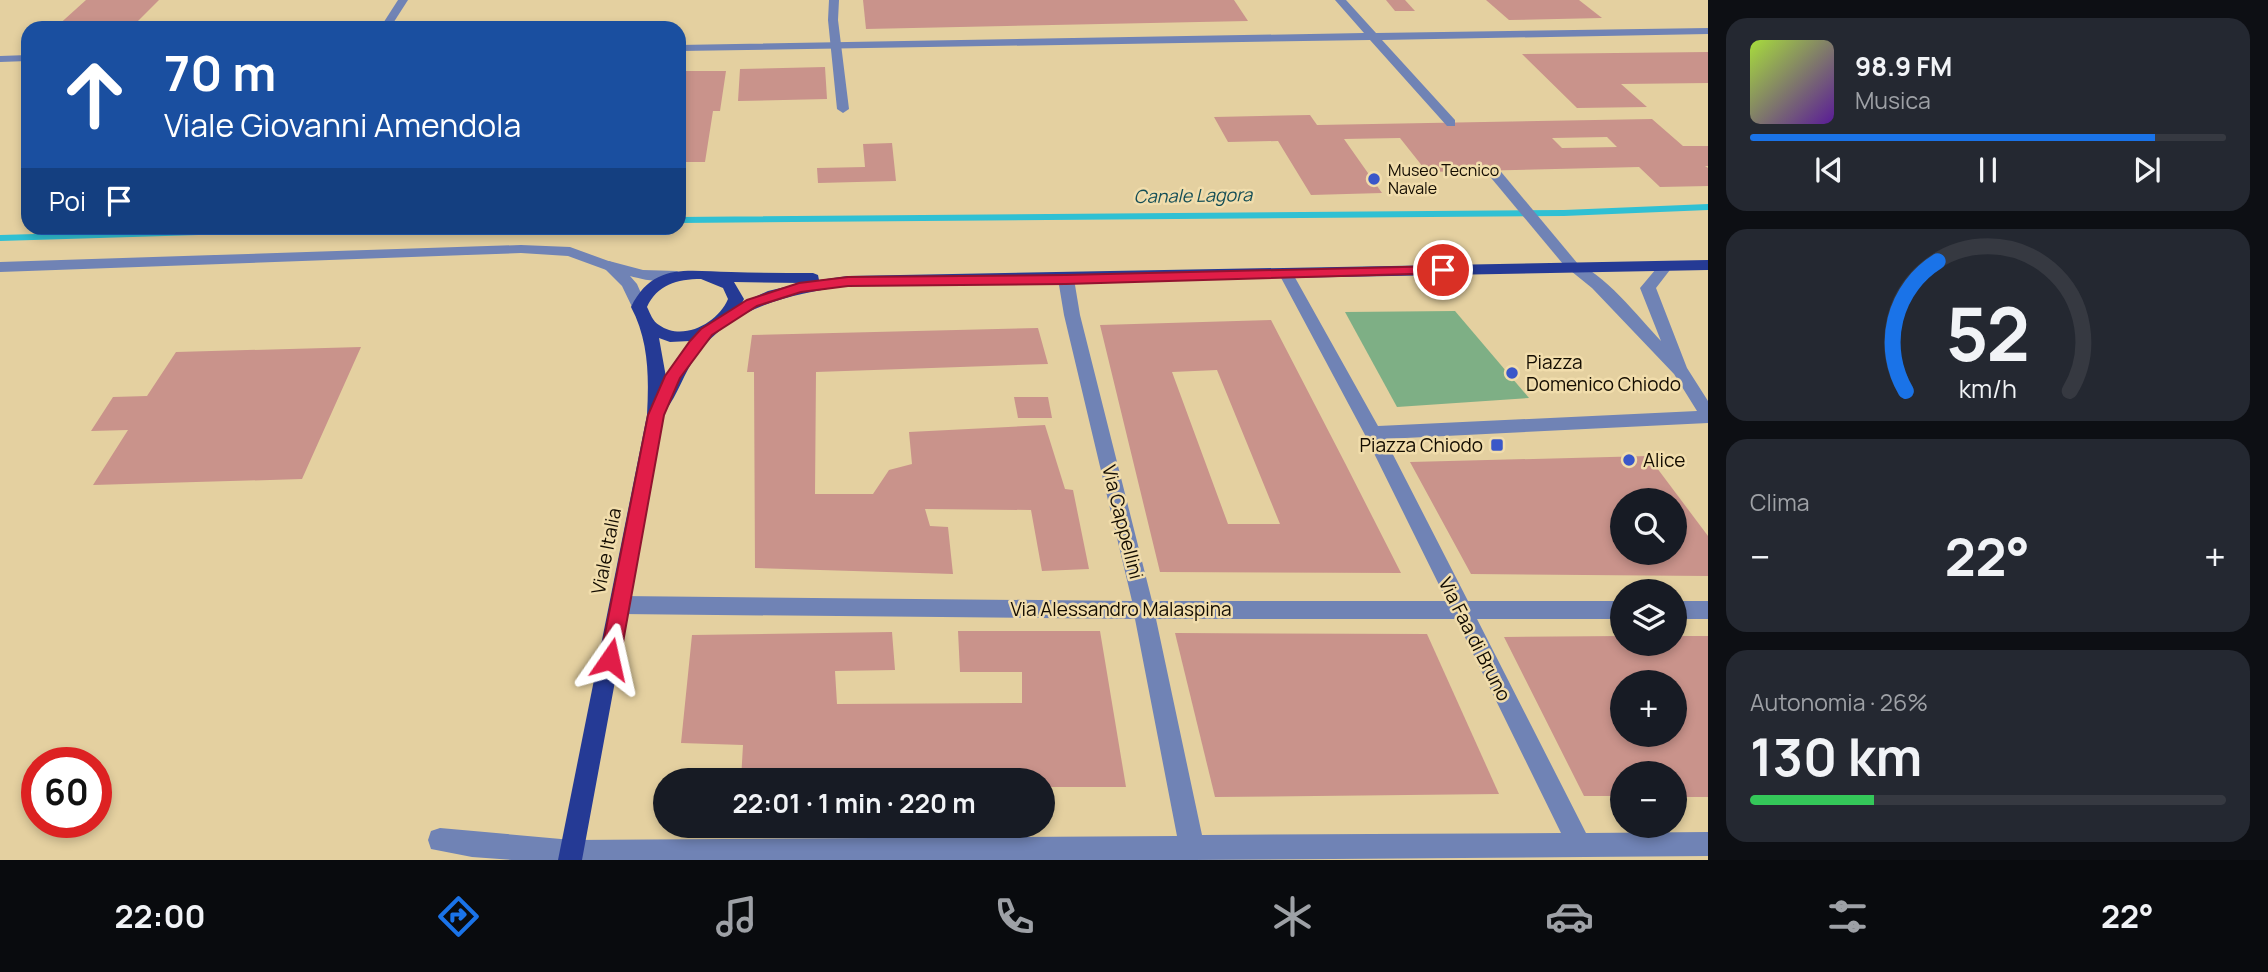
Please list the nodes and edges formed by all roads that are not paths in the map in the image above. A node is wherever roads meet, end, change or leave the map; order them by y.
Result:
1 (402, 0) edge
2 (834, 0) edge
3 (1340, 0) edge
4 (389, 21) edge
5 (1708, 31) edge
6 (1371, 37) junction
7 (837, 46) junction
8 (686, 48) edge
9 (21, 58) edge
10 (0, 59) edge
11 (843, 109) dead end
12 (1451, 122) dead end
13 (1492, 170) dead end
14 (609, 265) junction
15 (1708, 265) edge
16 (1666, 266) junction
17 (0, 267) edge
18 (1573, 267) junction
19 (1286, 274) junction
20 (677, 275) junction
21 (715, 277) junction
22 (1066, 279) junction
23 (848, 281) junction
24 (639, 307) junction
25 (732, 313) junction
26 (648, 326) junction
27 (706, 332) junction
28 (1680, 370) junction
29 (656, 415) junction
30 (1708, 416) edge
31 (1374, 433) junction
32 (621, 605) junction
33 (1144, 610) junction
34 (1460, 610) junction
35 (1610, 610) edge
36 (1687, 610) edge
37 (1708, 610) edge
38 (440, 840) dead end
39 (1708, 844) edge
40 (1579, 845) junction
41 (1192, 848) junction
42 (571, 856) edge

1 - 4 street
2 - 7 street
3 - 6 street
5 - 6 street
6 - 7 street
6 - 12 street
7 - 8 street
7 - 11 street
9 - 10 street
13 - 18 street
14 - 17 street
14 - 20 street
14 - 24 street
15 - 16 main road
16 - 18 main road
16 - 28 street
18 - 19 main road
18 - 28 street
19 - 22 main road
19 - 31 street, Via Faa di Bruno
20 - 21 main road
20 - 24 main road
21 - 23 main road
21 - 25 main road
22 - 23 main road
22 - 33 street, Via Cappellini
23 - 25 main road
24 - 26 main road
25 - 27 main road
26 - 27 main road
26 - 29 main road, Viale Italia
27 - 29 main road, Viale Italia
28 - 30 street
29 - 32 main road, Viale Italia
30 - 31 street
31 - 34 street, Via Faa di Bruno
32 - 33 street, Via Alessandro Malaspina
32 - 42 main road, Viale Italia
33 - 34 street, Via Alessandro Malaspina
33 - 41 street, Via Cappellini
34 - 35 street, Via Alessandro Malaspina
34 - 40 street, Via Faa di Bruno
36 - 37 street
38 - 42 street
39 - 40 street
40 - 41 street
41 - 42 street

